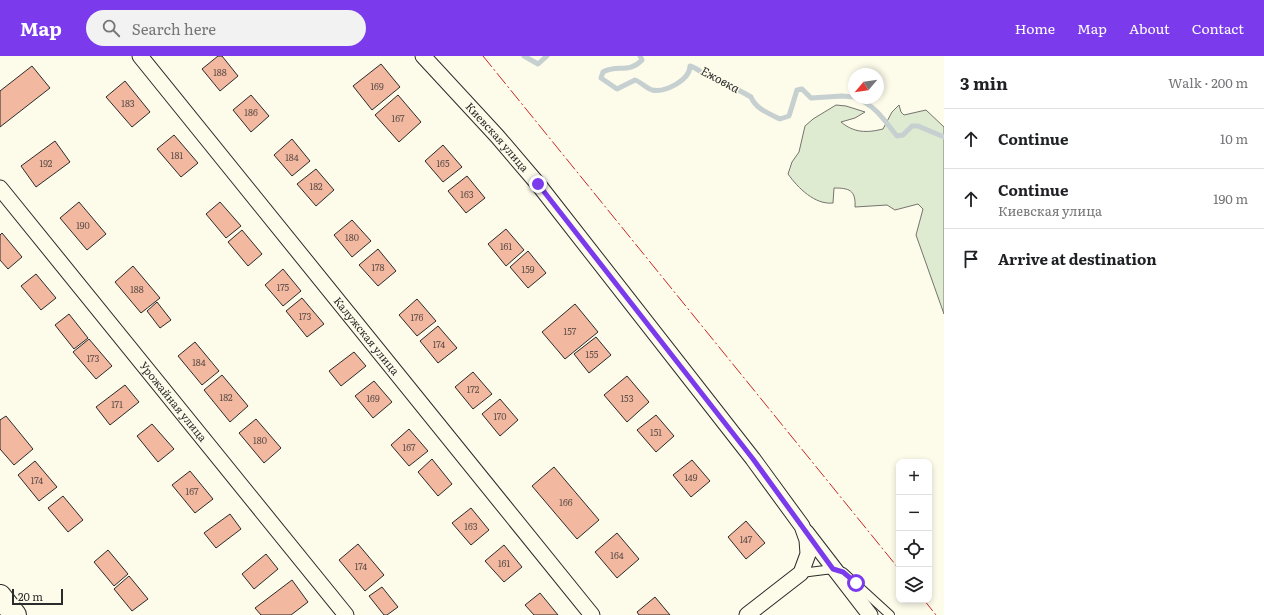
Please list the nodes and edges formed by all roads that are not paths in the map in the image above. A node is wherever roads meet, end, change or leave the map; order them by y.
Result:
1 (140, 56) edge
2 (423, 56) edge
3 (0, 188) edge
4 (802, 526) junction
5 (833, 569) junction
6 (801, 573) junction
7 (0, 596) edge
8 (15, 615) edge
9 (346, 615) edge
10 (592, 615) edge
11 (747, 615) edge
12 (870, 615) edge
13 (890, 615) edge

1 - 10 street, Калужская улица
2 - 4 street, Киевская улица
3 - 9 street, Урожайная улица
4 - 5 street, Киевская улица
4 - 6 street, Киевская улица
5 - 6 lane
5 - 12 street, Киевская улица
5 - 13 lane
6 - 11 street
7 - 8 main road

